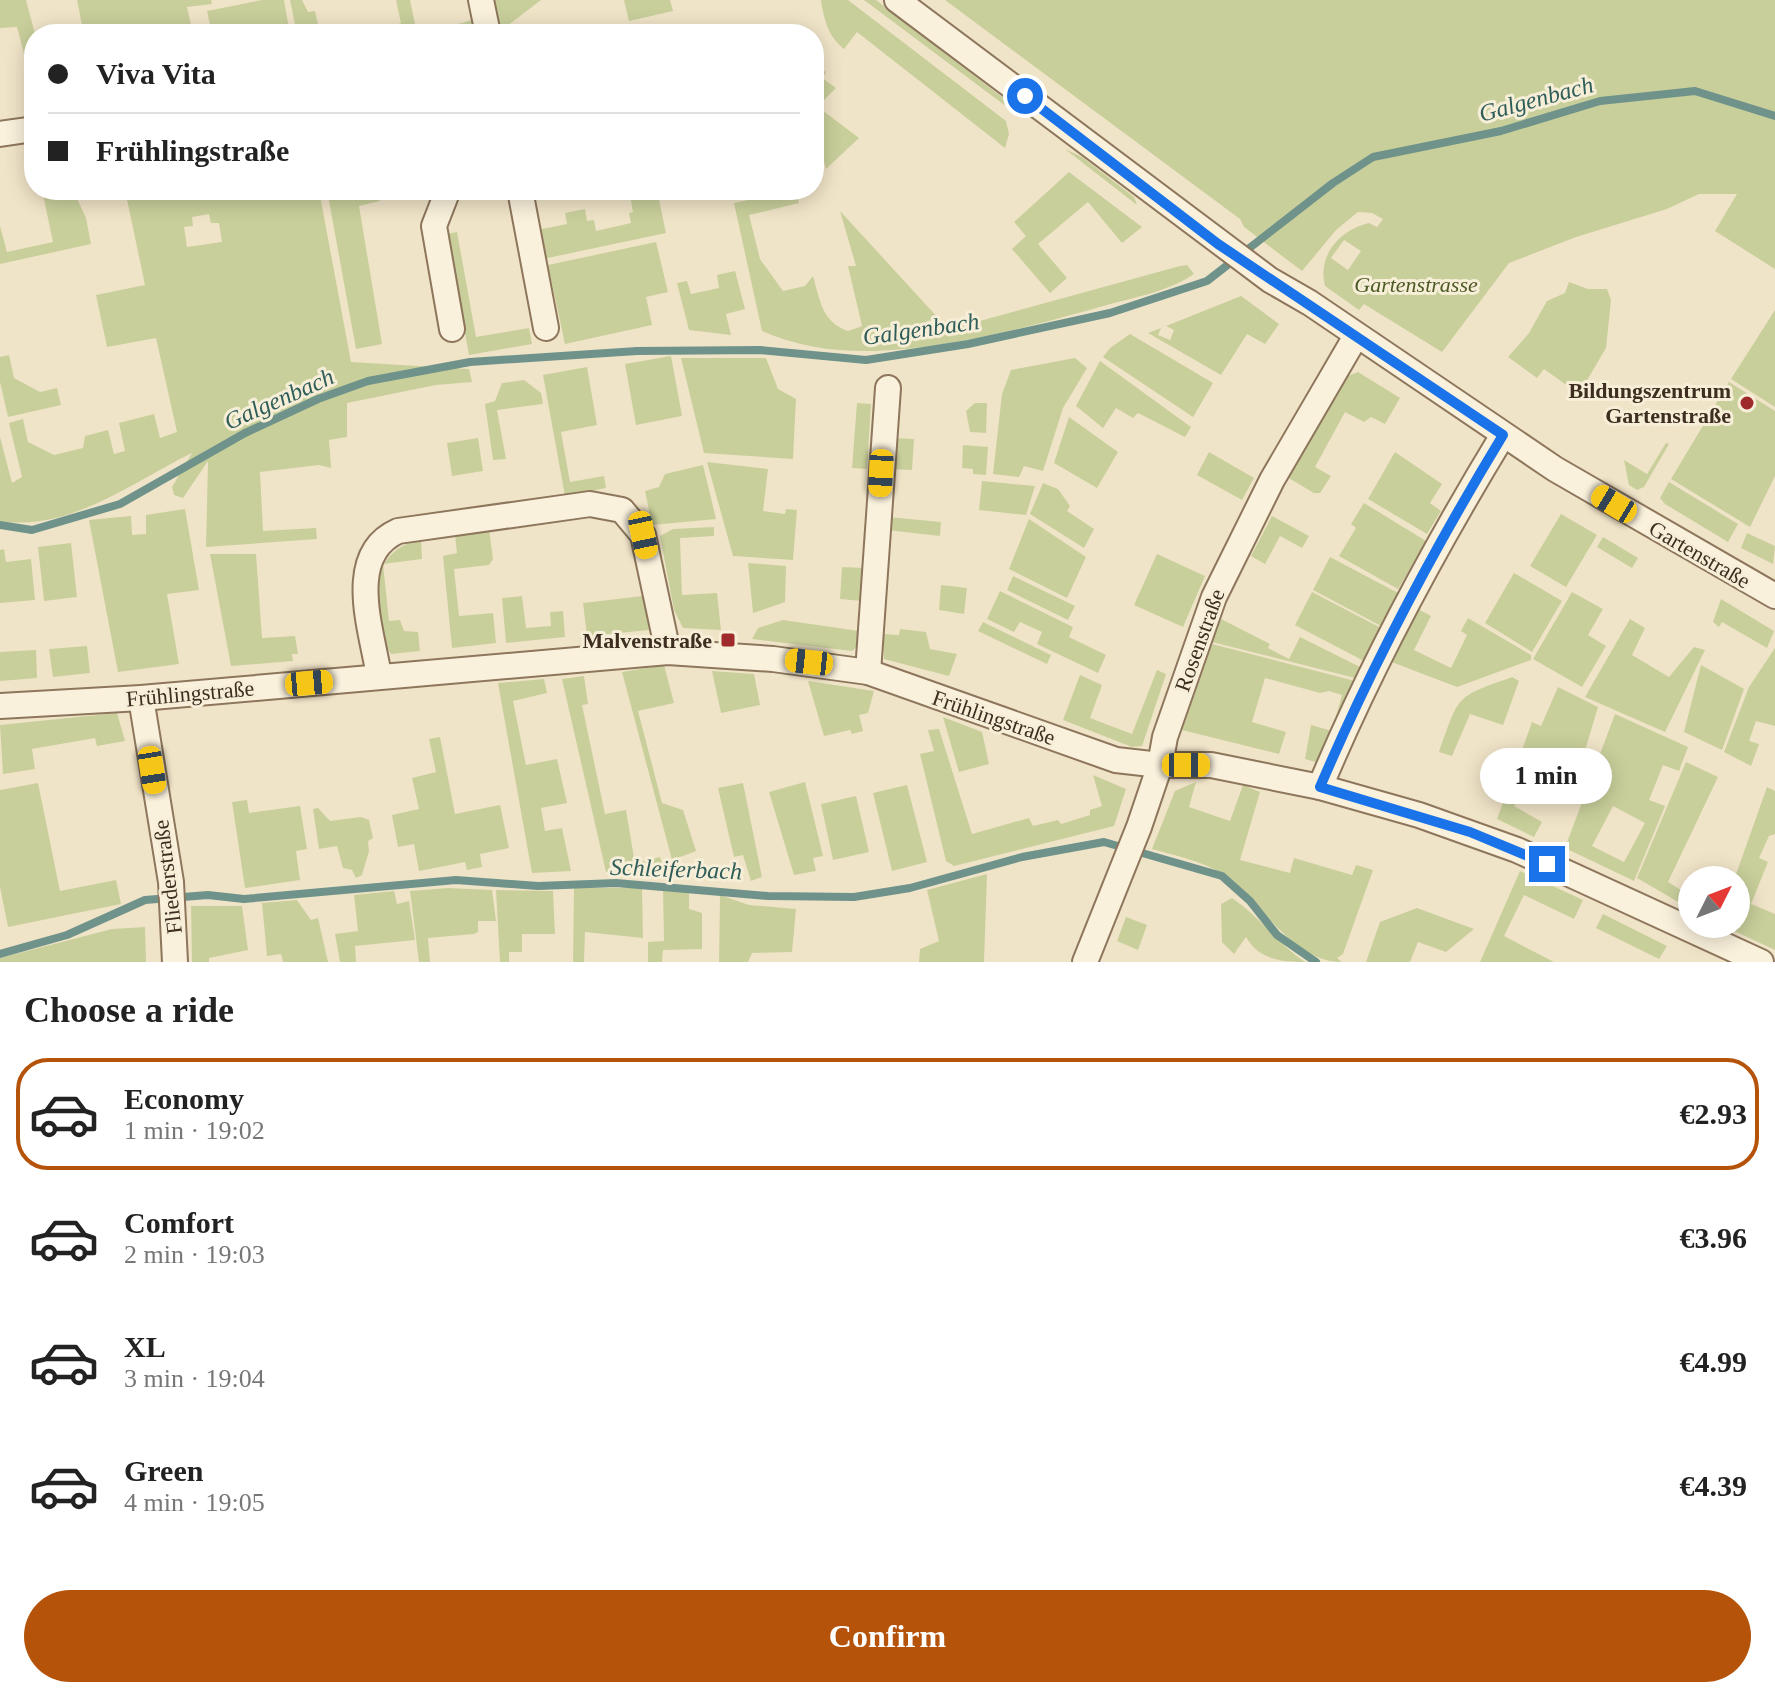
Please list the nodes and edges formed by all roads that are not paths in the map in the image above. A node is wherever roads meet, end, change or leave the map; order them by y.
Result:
1 (481, 0) edge
2 (897, 0) edge
3 (486, 24) edge
4 (24, 130) edge
5 (0, 134) edge
6 (444, 200) edge
7 (522, 200) edge
8 (546, 328) dead end
9 (452, 329) dead end
10 (1356, 336) junction
11 (888, 388) dead end
12 (1503, 435) junction
13 (1775, 596) edge
14 (668, 652) junction
15 (868, 672) junction
16 (379, 676) junction
17 (141, 698) junction
18 (0, 706) edge
19 (1160, 765) junction
20 (1320, 787) junction
21 (175, 962) edge
22 (1085, 962) edge
23 (1761, 962) edge

1 - 3 street
2 - 10 street, Gartenstraße
4 - 5 street
6 - 9 street
7 - 8 street
10 - 12 street, Gartenstraße
10 - 19 street, Rosenstraße
11 - 15 street
12 - 13 street, Gartenstraße
12 - 20 street
14 - 15 street, Frühlingstraße
14 - 16 street, Frühlingstraße
14 - 16 street
15 - 19 street, Frühlingstraße
16 - 17 street, Frühlingstraße
17 - 18 street, Frühlingstraße
17 - 21 street, Fliederstraße
19 - 20 street, Frühlingstraße
19 - 22 street, Rosenstraße
20 - 23 street, Frühlingstraße

